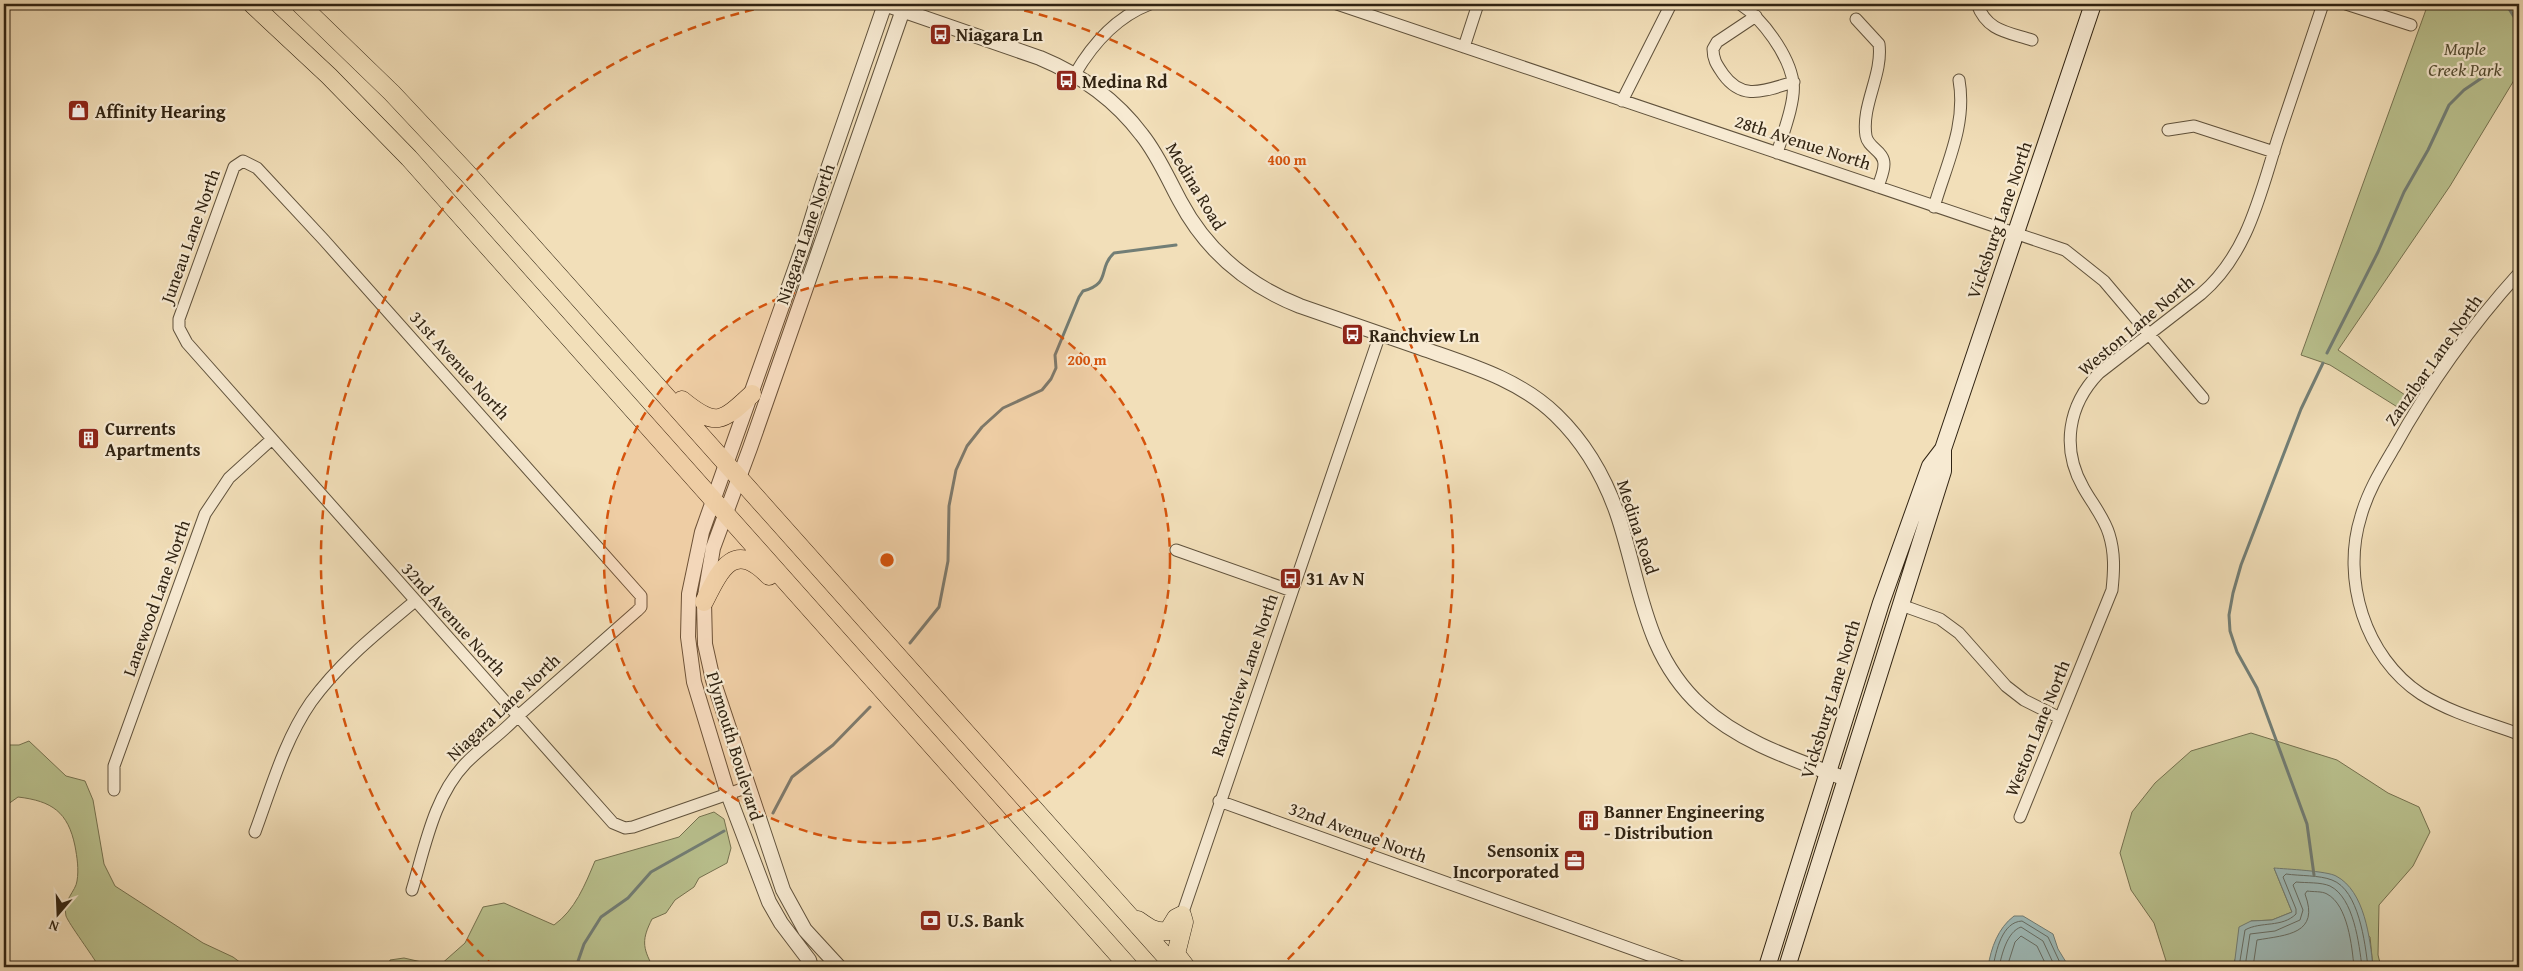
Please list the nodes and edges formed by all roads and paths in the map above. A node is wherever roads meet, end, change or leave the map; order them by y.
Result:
1 (252, 4) edge
2 (300, 4) edge
3 (885, 4) edge
4 (1150, 4) edge
5 (1337, 4) edge
6 (1478, 4) edge
7 (1671, 4) edge
8 (1740, 4) edge
9 (1977, 4) edge
10 (2093, 4) edge
11 (2323, 4) edge
12 (2346, 4) edge
13 (904, 7) edge
14 (1756, 16) junction
15 (1856, 19) dead end
16 (2410, 25) dead end
17 (2032, 40) dead end
18 (1464, 46) junction
19 (1075, 74) junction
20 (1959, 80) dead end
21 (1794, 82) junction
22 (1622, 101) junction
23 (2168, 130) dead end
24 (2274, 152) junction
25 (1777, 153) junction
26 (243, 161) joint
27 (1878, 187) junction
28 (1934, 207) junction
29 (2015, 234) junction
30 (2519, 273) edge
31 (179, 328) joint
32 (1380, 334) junction
33 (2148, 335) junction
34 (640, 367) junction
35 (752, 394) junction
36 (2203, 398) dead end
37 (272, 439) junction
38 (1944, 449) junction
39 (734, 470) junction
40 (719, 506) junction
41 (1176, 550) dead end
42 (1292, 591) junction
43 (415, 601) junction
44 (642, 602) joint
45 (704, 602) junction
46 (1901, 604) junction
47 (831, 632) junction
48 (518, 716) junction
49 (2060, 718) junction
50 (2519, 734) edge
51 (1828, 772) junction
52 (1846, 779) junction
53 (748, 787) junction
54 (114, 790) dead end
55 (728, 794) junction
56 (1219, 801) junction
57 (2020, 817) dead end
58 (255, 832) dead end
59 (412, 890) dead end
60 (1123, 910) junction
61 (1182, 915) junction
62 (811, 967) edge
63 (834, 967) edge
64 (840, 967) edge
65 (1129, 967) edge
66 (1175, 967) edge
67 (1186, 967) edge
68 (1682, 967) edge
69 (1767, 967) edge
70 (1787, 967) edge

1 - 40 main road
2 - 34 main road
3 - 13 street
3 - 35 street, Niagara Lane North
4 - 19 street
5 - 18 street, 28th Avenue North
6 - 18 street
7 - 22 street
8 - 14 street
9 - 17 street
10 - 29 main road, Vicksburg Lane North
11 - 24 street, Weston Lane North
12 - 16 street
13 - 19 street
13 - 39 street, Niagara Lane North
14 - 21 street
14 - 21 street
15 - 27 street
18 - 22 street, 28th Avenue North
19 - 32 street, Medina Road
20 - 28 street
21 - 25 street
22 - 25 street, 28th Avenue North
23 - 24 street
24 - 33 street, Weston Lane North
25 - 27 street, 28th Avenue North
26 - 31 street, Juneau Lane North
26 - 44 street, 31st Avenue North
27 - 28 street, 28th Avenue North
28 - 29 street, 28th Avenue North
29 - 33 street, 28th Avenue North
29 - 38 main road, Vicksburg Lane North
30 - 50 street, Zanzibar Lane North
31 - 37 street, 32nd Avenue North
32 - 42 street, Ranchview Lane North
32 - 51 street, Medina Road
33 - 36 street, 28th Avenue North
33 - 49 street, Weston Lane North
34 - 35 main road
34 - 39 main road
35 - 39 street, Niagara Lane North
37 - 43 street, 32nd Avenue North
37 - 54 street, Lanewood Lane North
38 - 46 main road, Vicksburg Lane North
38 - 51 main road, Vicksburg Lane North
39 - 40 street, Plymouth Boulevard
39 - 60 main road
40 - 45 street, Plymouth Boulevard
40 - 47 main road
40 - 55 street, Plymouth Boulevard
41 - 42 street
42 - 56 street, Ranchview Lane North
43 - 48 street, 32nd Avenue North
43 - 58 street
44 - 48 street, Niagara Lane North
45 - 47 main road
45 - 53 street, Plymouth Boulevard
46 - 49 street
46 - 52 main road, Vicksburg Lane North
47 - 65 main road
48 - 55 street, 32nd Avenue North
48 - 59 street, Niagara Lane North
49 - 57 street, Weston Lane North
51 - 52 street, Medina Road
51 - 69 main road, Vicksburg Lane North
52 - 70 main road, Vicksburg Lane North
53 - 55 street, 32nd Avenue North
53 - 64 street, Plymouth Boulevard
55 - 62 street, Plymouth Boulevard
56 - 61 street, Ranchview Lane North
56 - 68 street, 32nd Avenue North
60 - 61 main road
60 - 66 main road
61 - 67 main road
63 - 64 street

